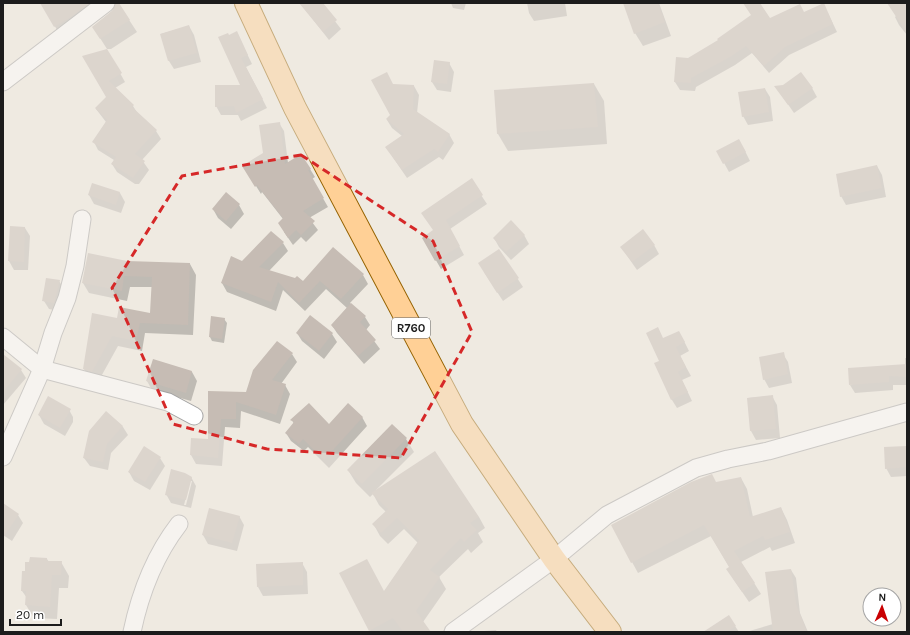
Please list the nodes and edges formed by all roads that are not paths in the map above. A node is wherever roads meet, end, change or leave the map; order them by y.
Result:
1 (106, 3) edge
2 (246, 3) edge
3 (3, 82) edge
4 (82, 219) dead end
5 (3, 337) edge
6 (42, 369) junction
7 (907, 412) edge
8 (194, 416) dead end
9 (3, 457) edge
10 (179, 524) dead end
11 (554, 559) junction
12 (132, 632) edge
13 (453, 632) edge
14 (610, 632) edge

1 - 3 street
2 - 11 main road, R760
4 - 6 street
5 - 6 street
6 - 8 street
6 - 9 street
7 - 11 street
10 - 12 street
11 - 13 street
11 - 14 main road, R760

